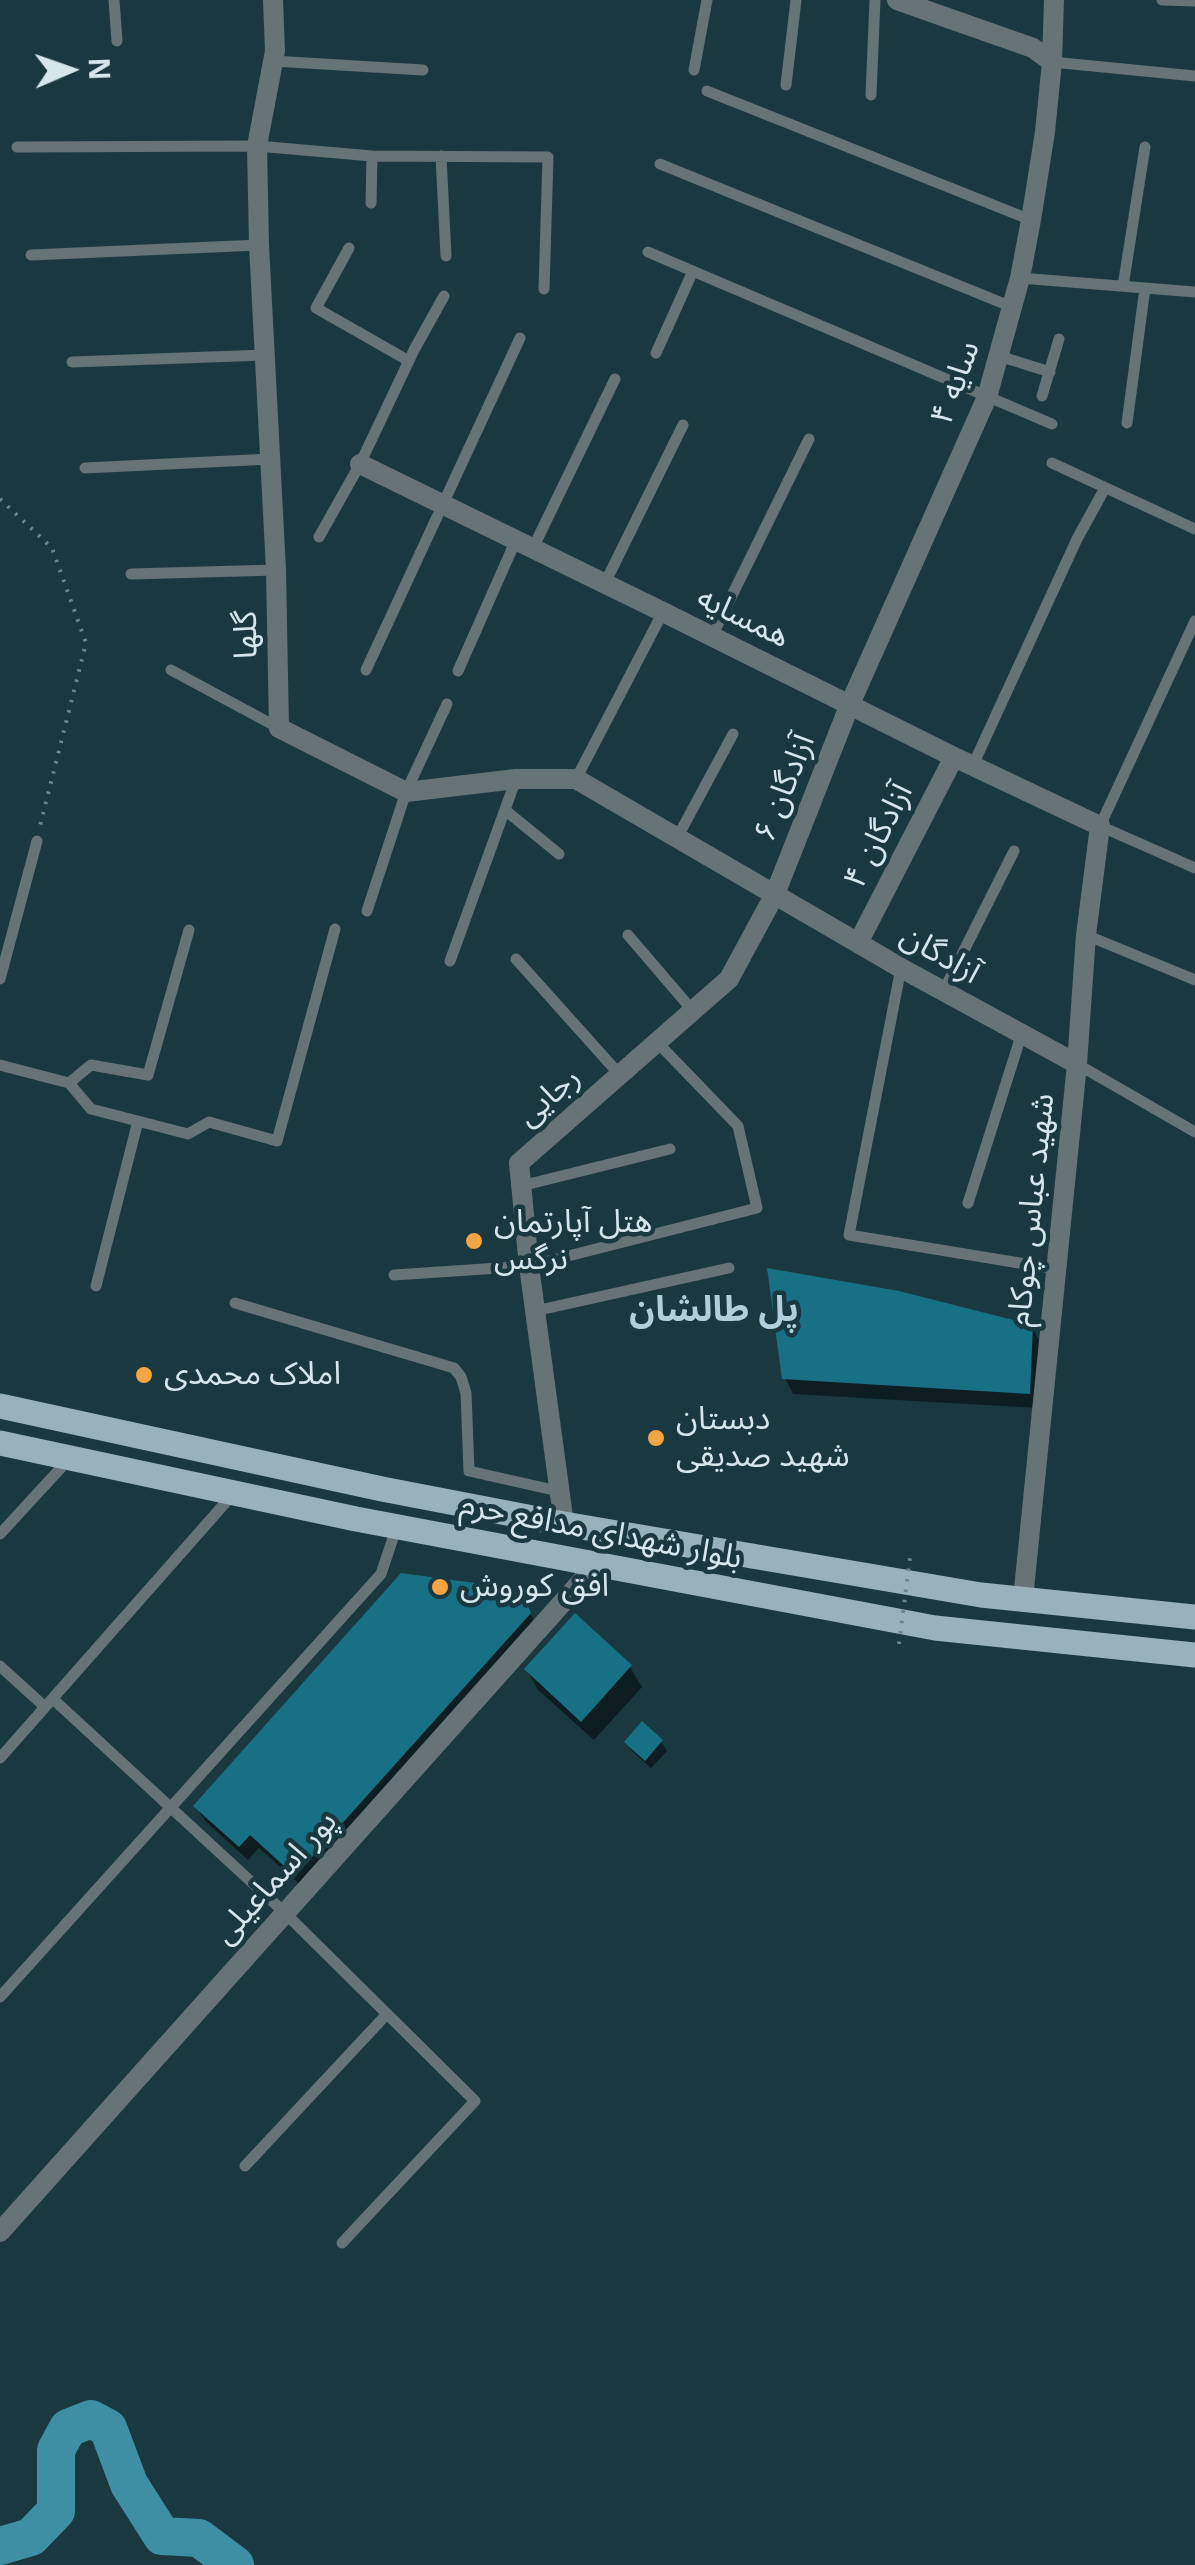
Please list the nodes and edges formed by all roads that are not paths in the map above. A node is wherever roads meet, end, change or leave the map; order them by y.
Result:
1 (114, 0) edge
2 (273, 0) edge
3 (707, 0) edge
4 (796, 0) edge
5 (875, 0) edge
6 (1054, 0) edge
7 (1162, 0) edge
8 (902, 1) edge
9 (1195, 1) edge
10 (117, 41) dead end
11 (273, 61) junction
12 (1052, 62) junction
13 (423, 70) dead end
14 (694, 70) dead end
15 (1195, 76) edge
16 (786, 85) dead end
17 (707, 90) dead end
18 (871, 95) dead end
19 (257, 146) junction
20 (18, 147) dead end
21 (1145, 147) dead end
22 (372, 156) junction
23 (442, 156) junction
24 (660, 164) dead end
25 (371, 203) dead end
26 (1031, 220) junction
27 (259, 245) junction
28 (349, 248) dead end
29 (648, 252) dead end
30 (31, 256) dead end
31 (446, 256) dead end
32 (693, 272) junction
33 (1020, 278) junction
34 (1124, 286) junction
35 (1144, 288) junction
36 (544, 289) dead end
37 (1195, 292) edge
38 (444, 296) dead end
39 (1012, 307) junction
40 (520, 338) dead end
41 (1060, 339) dead end
42 (656, 352) dead end
43 (265, 355) junction
44 (999, 356) junction
45 (409, 361) junction
46 (72, 362) dead end
47 (1050, 372) junction
48 (615, 379) dead end
49 (1042, 396) dead end
50 (987, 397) junction
51 (1127, 423) dead end
52 (1052, 424) dead end
53 (682, 425) dead end
54 (809, 439) dead end
55 (271, 458) junction
56 (1052, 463) dead end
57 (360, 464) junction
58 (85, 468) dead end
59 (1105, 488) junction
60 (441, 504) junction
61 (1195, 529) edge
62 (319, 537) dead end
63 (524, 544) junction
64 (276, 570) junction
65 (131, 574) dead end
66 (605, 583) junction
67 (663, 612) junction
68 (1195, 622) edge
69 (712, 636) junction
70 (171, 670) dead end
71 (366, 670) dead end
72 (458, 671) dead end
73 (447, 704) dead end
74 (850, 704) junction
75 (279, 728) junction
76 (734, 734) dead end
77 (964, 761) junction
78 (516, 779) junction
79 (576, 779) junction
80 (406, 792) junction
81 (505, 810) junction
82 (1100, 826) junction
83 (677, 838) junction
84 (36, 840) road end
85 (1014, 851) dead end
86 (559, 854) dead end
87 (1195, 868) edge
88 (775, 894) junction
89 (367, 911) dead end
90 (0, 922) edge
91 (14, 928) junction
92 (335, 929) dead end
93 (189, 930) dead end
94 (628, 935) dead end
95 (1086, 935) junction
96 (858, 942) junction
97 (516, 958) dead end
98 (450, 961) dead end
99 (901, 968) junction
100 (0, 980) edge
101 (1195, 980) edge
102 (943, 992) junction
103 (693, 1011) junction
104 (1021, 1036) junction
105 (657, 1042) junction
106 (0, 1064) edge
107 (1077, 1064) junction
108 (620, 1075) junction
109 (70, 1082) junction
110 (138, 1120) junction
111 (1195, 1132) edge
112 (670, 1149) dead end
113 (520, 1186) junction
114 (968, 1203) dead end
115 (529, 1266) junction
116 (729, 1268) dead end
117 (1056, 1269) junction
118 (394, 1275) dead end
119 (96, 1286) dead end
120 (235, 1303) dead end
121 (535, 1311) junction
122 (0, 1406) edge
123 (0, 1444) edge
124 (70, 1458) junction
125 (558, 1491) junction
126 (234, 1493) junction
127 (564, 1524) junction
128 (397, 1526) junction
129 (0, 1534) edge
130 (597, 1564) junction
131 (1023, 1599) junction
132 (1195, 1617) edge
133 (1195, 1655) edge
134 (0, 1666) edge
135 (49, 1703) junction
136 (0, 1758) edge
137 (172, 1806) junction
138 (285, 1914) junction
139 (0, 1997) edge
140 (386, 2015) junction
141 (244, 2166) dead end
142 (0, 2232) edge
143 (342, 2244) dead end

1 - 10 lane
2 - 11 street, گلها
3 - 14 lane
4 - 16 lane
5 - 18 lane
6 - 12 street, سایه ۴
7 - 9 lane
8 - 12 street
11 - 13 lane
11 - 19 street, گلها
12 - 15 lane
12 - 26 street, سایه ۴
17 - 26 lane
19 - 20 lane
19 - 22 lane
19 - 27 street, گلها
21 - 34 lane
22 - 23 lane
22 - 25 lane
23 - 31 lane
23 - 36 lane
24 - 39 lane
26 - 33 street, سایه ۴
27 - 30 lane
27 - 43 street, گلها
28 - 45 lane
29 - 32 lane
32 - 42 lane
32 - 50 lane
33 - 34 lane
33 - 39 street, سایه ۴
34 - 35 lane
35 - 37 lane
35 - 51 lane
38 - 45 lane
39 - 44 street, سایه ۴
40 - 60 lane
41 - 47 lane
43 - 46 lane
43 - 55 street, گلها
44 - 47 lane
44 - 50 street, سایه ۴
45 - 57 lane
47 - 49 lane
48 - 63 lane
50 - 52 lane
50 - 74 street, سایه ۴
53 - 66 lane
54 - 69 lane
55 - 58 lane
55 - 64 street, گلها
56 - 59 lane
57 - 60 street, همسایه
57 - 62 lane
59 - 61 lane
59 - 77 lane
60 - 63 street, همسایه
60 - 71 lane
63 - 66 street, همسایه
63 - 72 lane
64 - 65 lane
64 - 75 street, گلها
66 - 67 street, همسایه
67 - 69 street, همسایه
67 - 79 lane
68 - 82 lane
69 - 74 street, همسایه
70 - 75 lane
73 - 80 lane
74 - 77 street, همسایه
74 - 88 street, آزادگان ۶
75 - 80 street
76 - 83 lane
77 - 82 street, همسایه
77 - 96 street, آزادگان ۴
78 - 79 street
78 - 80 street
78 - 81 lane
79 - 83 street
80 - 89 lane
81 - 86 lane
81 - 98 lane
82 - 87 lane
82 - 95 street, شهید عباس چوکام
83 - 88 street
84 - 91 lane
85 - 102 lane
88 - 96 street, آزادگان
88 - 103 street, رجایی
90 - 91 lane
91 - 100 lane
92 - 110 lane
93 - 109 lane
94 - 103 lane
95 - 101 lane
95 - 107 street, شهید عباس چوکام
96 - 99 street, آزادگان
97 - 108 lane
99 - 102 street, آزادگان
99 - 117 lane
102 - 104 street, آزادگان
103 - 105 street, رجایی
104 - 107 street, آزادگان
104 - 114 lane
105 - 108 street, رجایی
105 - 115 lane
106 - 109 lane
107 - 111 lane
107 - 117 street, شهید عباس چوکام
108 - 113 street, رجایی
109 - 110 lane
110 - 119 lane
112 - 113 lane
113 - 115 street
115 - 118 lane
115 - 121 street
116 - 121 lane
117 - 131 street, شهید عباس چوکام
120 - 125 lane
121 - 125 street
122 - 127 main road, بلوار شهدای مدافع حرم
123 - 124 main road, بلوار شهدای مدافع حرم
124 - 126 main road, بلوار شهدای مدافع حرم
124 - 129 lane
125 - 127 street
126 - 128 main road, بلوار شهدای مدافع حرم
126 - 135 lane
127 - 131 main road, بلوار شهدای مدافع حرم
128 - 130 main road, بلوار شهدای مدافع حرم
128 - 137 lane
130 - 133 main road, بلوار شهدای مدافع حرم
130 - 138 street, پور اسماعیلی
131 - 132 main road, بلوار شهدای مدافع حرم
134 - 135 lane
135 - 136 lane
135 - 137 lane
137 - 138 lane
137 - 139 lane
138 - 140 lane
138 - 142 street, پور اسماعیلی
140 - 141 lane
140 - 143 lane

